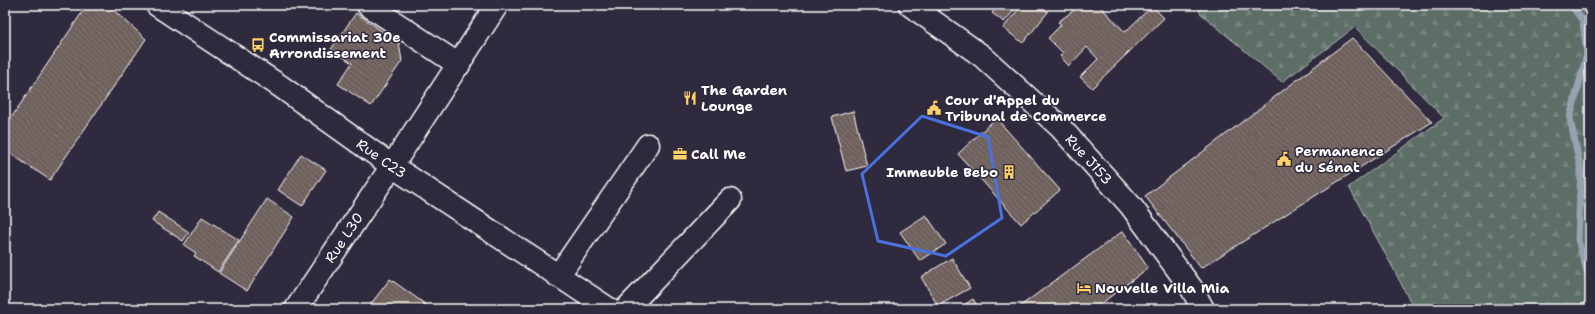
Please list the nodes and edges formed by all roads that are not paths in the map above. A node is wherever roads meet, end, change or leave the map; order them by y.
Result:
1 (157, 5) edge
2 (368, 5) edge
3 (497, 5) edge
4 (910, 5) edge
5 (458, 65) junction
6 (648, 145) dead end
7 (392, 166) junction
8 (730, 200) dead end
9 (558, 276) junction
10 (296, 309) edge
11 (609, 309) edge
12 (626, 309) edge
13 (1203, 309) edge

1 - 7 street, Rue C23
2 - 5 street
3 - 5 street, Rue L30
4 - 13 street, Rue J153
5 - 7 street, Rue L30
6 - 9 street
7 - 9 street, Rue C23
7 - 10 street, Rue L30
8 - 12 street
9 - 11 street, Rue C23

